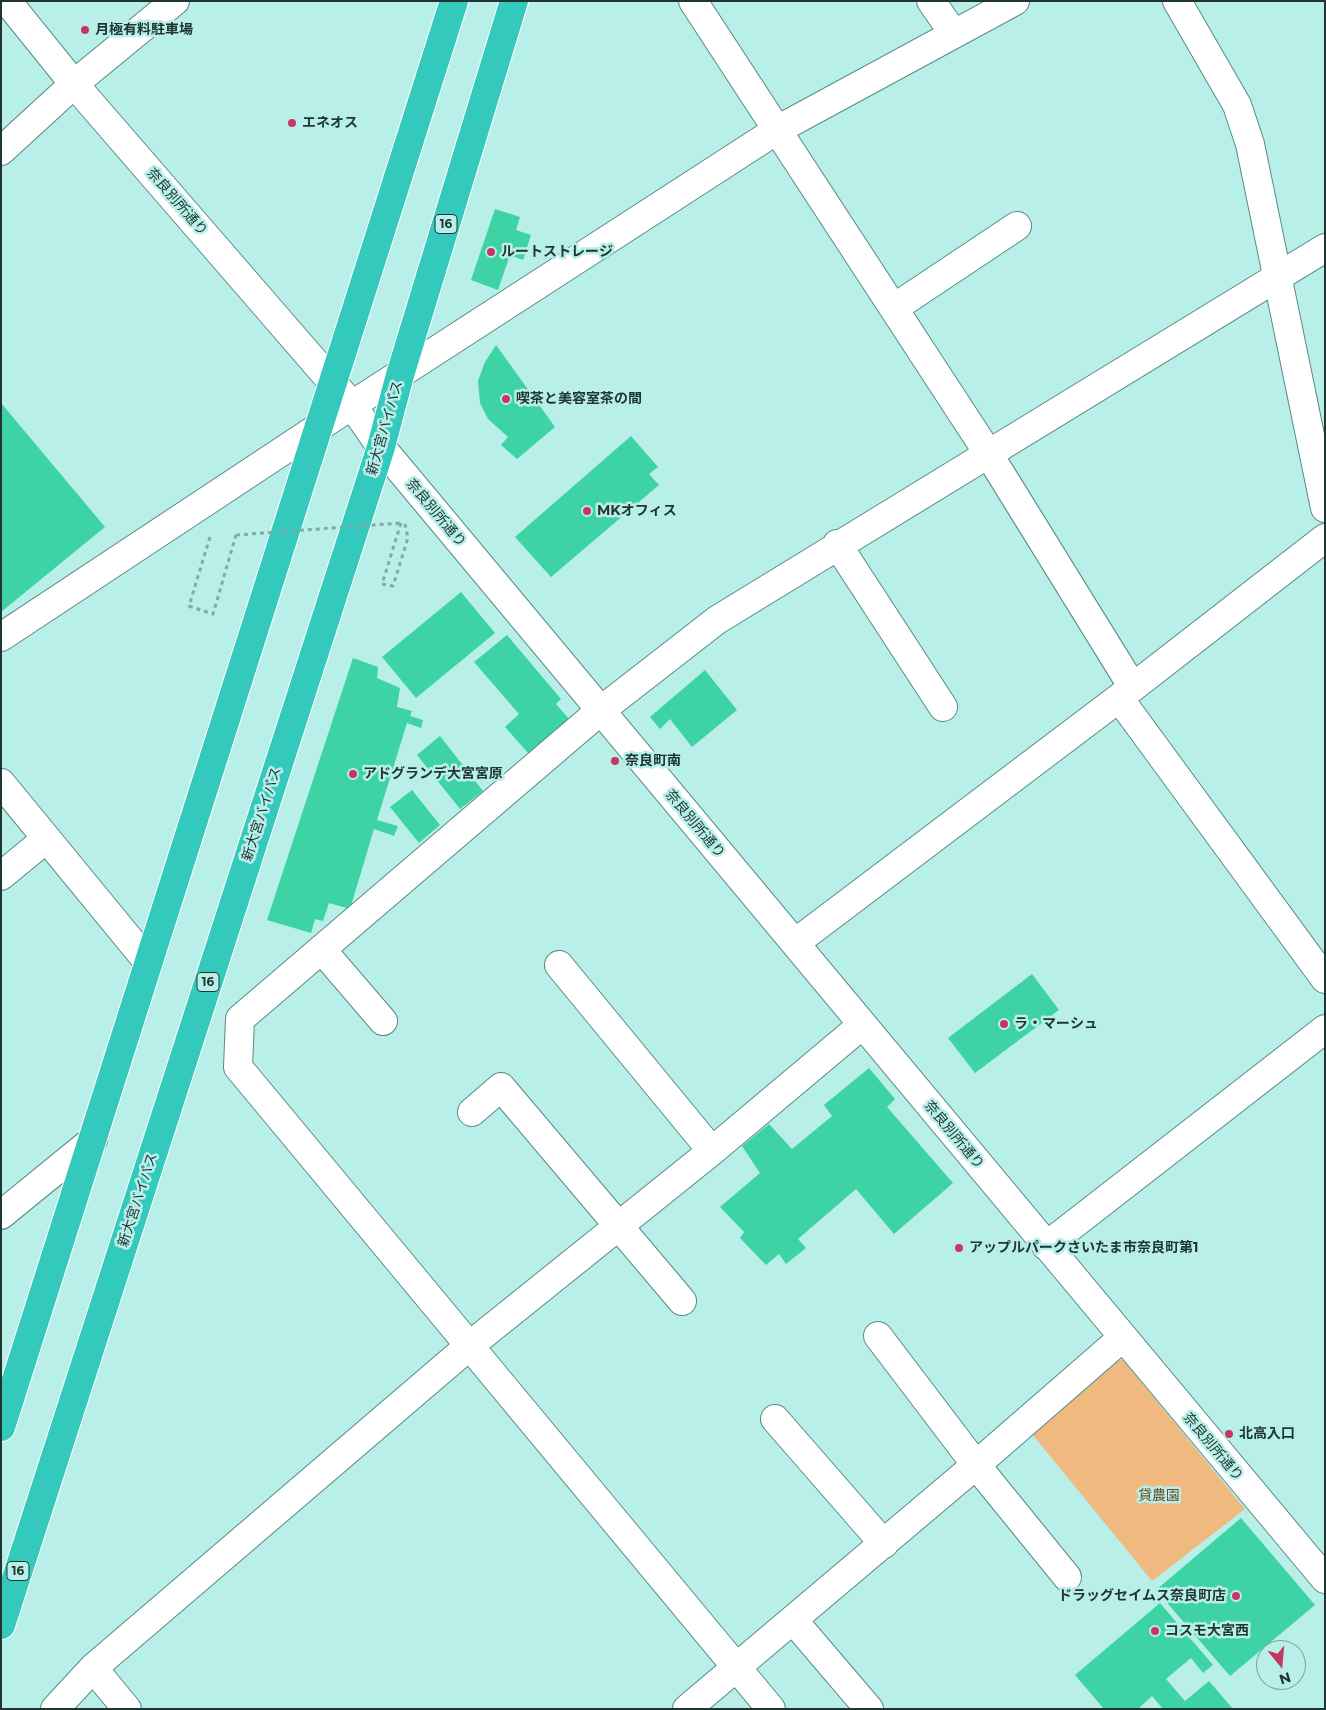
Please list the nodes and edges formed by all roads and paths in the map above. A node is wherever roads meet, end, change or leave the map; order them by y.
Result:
1 (7, 1) edge
2 (175, 1) edge
3 (454, 1) edge
4 (514, 1) edge
5 (692, 1) edge
6 (931, 1) edge
7 (1015, 1) edge
8 (1177, 1) edge
9 (954, 34) junction
10 (74, 84) junction
11 (777, 130) junction
12 (1, 151) edge
13 (1017, 226) dead end
14 (1325, 248) edge
15 (1278, 277) junction
16 (894, 308) junction
17 (400, 375) junction
18 (334, 384) junction
19 (352, 405) junction
20 (318, 428) junction
21 (381, 447) junction
22 (988, 453) junction
23 (1325, 508) edge
24 (212, 531) dead end
25 (408, 538) dead end
26 (1325, 538) edge
27 (837, 544) junction
28 (1, 637) edge
29 (1125, 692) junction
30 (943, 707) dead end
31 (600, 711) junction
32 (1, 783) edge
33 (46, 840) junction
34 (1, 876) edge
35 (795, 943) junction
36 (322, 950) junction
37 (148, 962) junction
38 (559, 965) dead end
39 (1325, 979) edge
40 (383, 1021) dead end
41 (862, 1025) junction
42 (1325, 1029) edge
43 (472, 1112) dead end
44 (93, 1140) junction
45 (712, 1151) junction
46 (1, 1215) edge
47 (619, 1226) junction
48 (1046, 1246) junction
49 (682, 1301) dead end
50 (878, 1336) dead end
51 (1122, 1338) junction
52 (468, 1347) junction
53 (775, 1419) dead end
54 (1, 1427) edge
55 (976, 1465) junction
56 (884, 1544) junction
57 (1067, 1577) dead end
58 (1325, 1579) edge
59 (793, 1620) junction
60 (1, 1625) edge
61 (93, 1668) junction
62 (736, 1669) junction
63 (55, 1709) edge
64 (127, 1709) edge
65 (687, 1709) edge
66 (771, 1709) edge
67 (869, 1709) edge

1 - 10 street, 奈良別所通り
2 - 10 street
3 - 18 highway
4 - 17 highway, 新大宮バイパス / 16
5 - 11 street
6 - 9 street
7 - 9 street
8 - 15 street
9 - 11 street
10 - 12 street
10 - 18 street, 奈良別所通り
11 - 16 street
11 - 17 street
13 - 16 street
14 - 15 street
15 - 22 street
15 - 23 street
16 - 22 street
17 - 19 street
17 - 21 highway, 新大宮バイパス / 16
18 - 19 street, 奈良別所通り
18 - 20 highway
19 - 20 street
19 - 21 street, 奈良別所通り
20 - 28 street
20 - 37 highway
21 - 31 street, 奈良別所通り
21 - 60 highway, 新大宮バイパス / 16
22 - 27 street
22 - 29 street
24 - 25 path, bridge
26 - 29 street
27 - 30 street
27 - 31 street
29 - 35 street
29 - 39 street
31 - 35 street, 奈良別所通り
31 - 36 street
32 - 33 street
33 - 34 street
33 - 37 street
35 - 41 street, 奈良別所通り
36 - 40 street
36 - 52 street
37 - 44 highway
38 - 45 street
41 - 45 street
41 - 48 street, 奈良別所通り
42 - 48 street
43 - 47 street
44 - 46 street
44 - 54 highway
45 - 47 street
47 - 49 street
47 - 52 street
48 - 51 street, 奈良別所通り
50 - 55 street
51 - 55 street
51 - 58 street, 奈良別所通り
52 - 61 street
52 - 62 street
53 - 56 street
55 - 56 street
55 - 57 street
56 - 59 street
59 - 62 street
59 - 67 street
61 - 63 street
61 - 64 street
62 - 65 street
62 - 66 street

